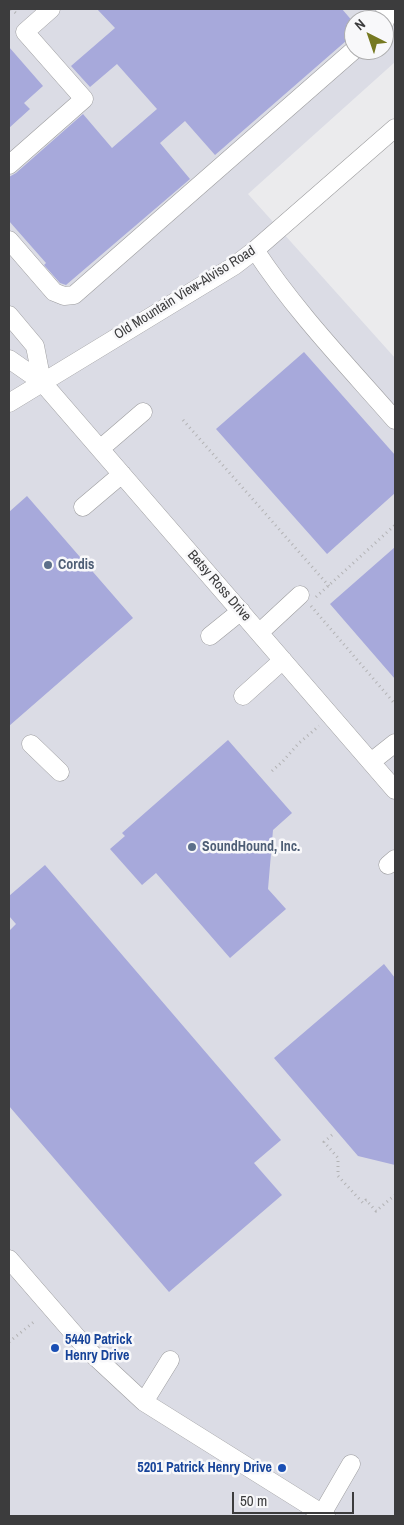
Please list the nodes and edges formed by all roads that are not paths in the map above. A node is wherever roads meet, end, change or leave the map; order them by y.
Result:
1 (51, 9) edge
2 (344, 59) edge
3 (395, 128) edge
4 (9, 165) edge
5 (9, 240) edge
6 (255, 250) junction
7 (9, 316) edge
8 (9, 359) edge
9 (42, 382) junction
10 (9, 403) edge
11 (143, 412) dead end
12 (395, 420) edge
13 (100, 449) junction
14 (122, 474) junction
15 (83, 507) dead end
16 (308, 599) road end
17 (241, 611) junction
18 (259, 633) junction
19 (210, 636) dead end
20 (283, 660) junction
21 (243, 696) dead end
22 (395, 743) edge
23 (31, 744) dead end
24 (371, 762) junction
25 (60, 772) dead end
26 (395, 790) edge
27 (9, 1260) edge
28 (170, 1360) dead end
29 (144, 1402) junction
30 (352, 1464) dead end
31 (324, 1515) edge

1 - 4 street
2 - 5 street
3 - 6 street, Old Mountain View-Alviso Road
6 - 9 street, Old Mountain View-Alviso Road
6 - 12 street
7 - 9 street
8 - 9 street, Betsy Ross Drive
9 - 10 street, Old Mountain View-Alviso Road
9 - 13 street, Betsy Ross Drive
11 - 13 street
13 - 14 street, Betsy Ross Drive
14 - 15 street
14 - 17 street, Betsy Ross Drive
16 - 18 street
17 - 18 street, Betsy Ross Drive
17 - 19 street
18 - 20 street, Betsy Ross Drive
20 - 21 street
20 - 24 street, Betsy Ross Drive
22 - 24 street
23 - 25 street
24 - 26 street, Betsy Ross Drive
27 - 29 street
28 - 29 street
29 - 31 street
30 - 31 street

